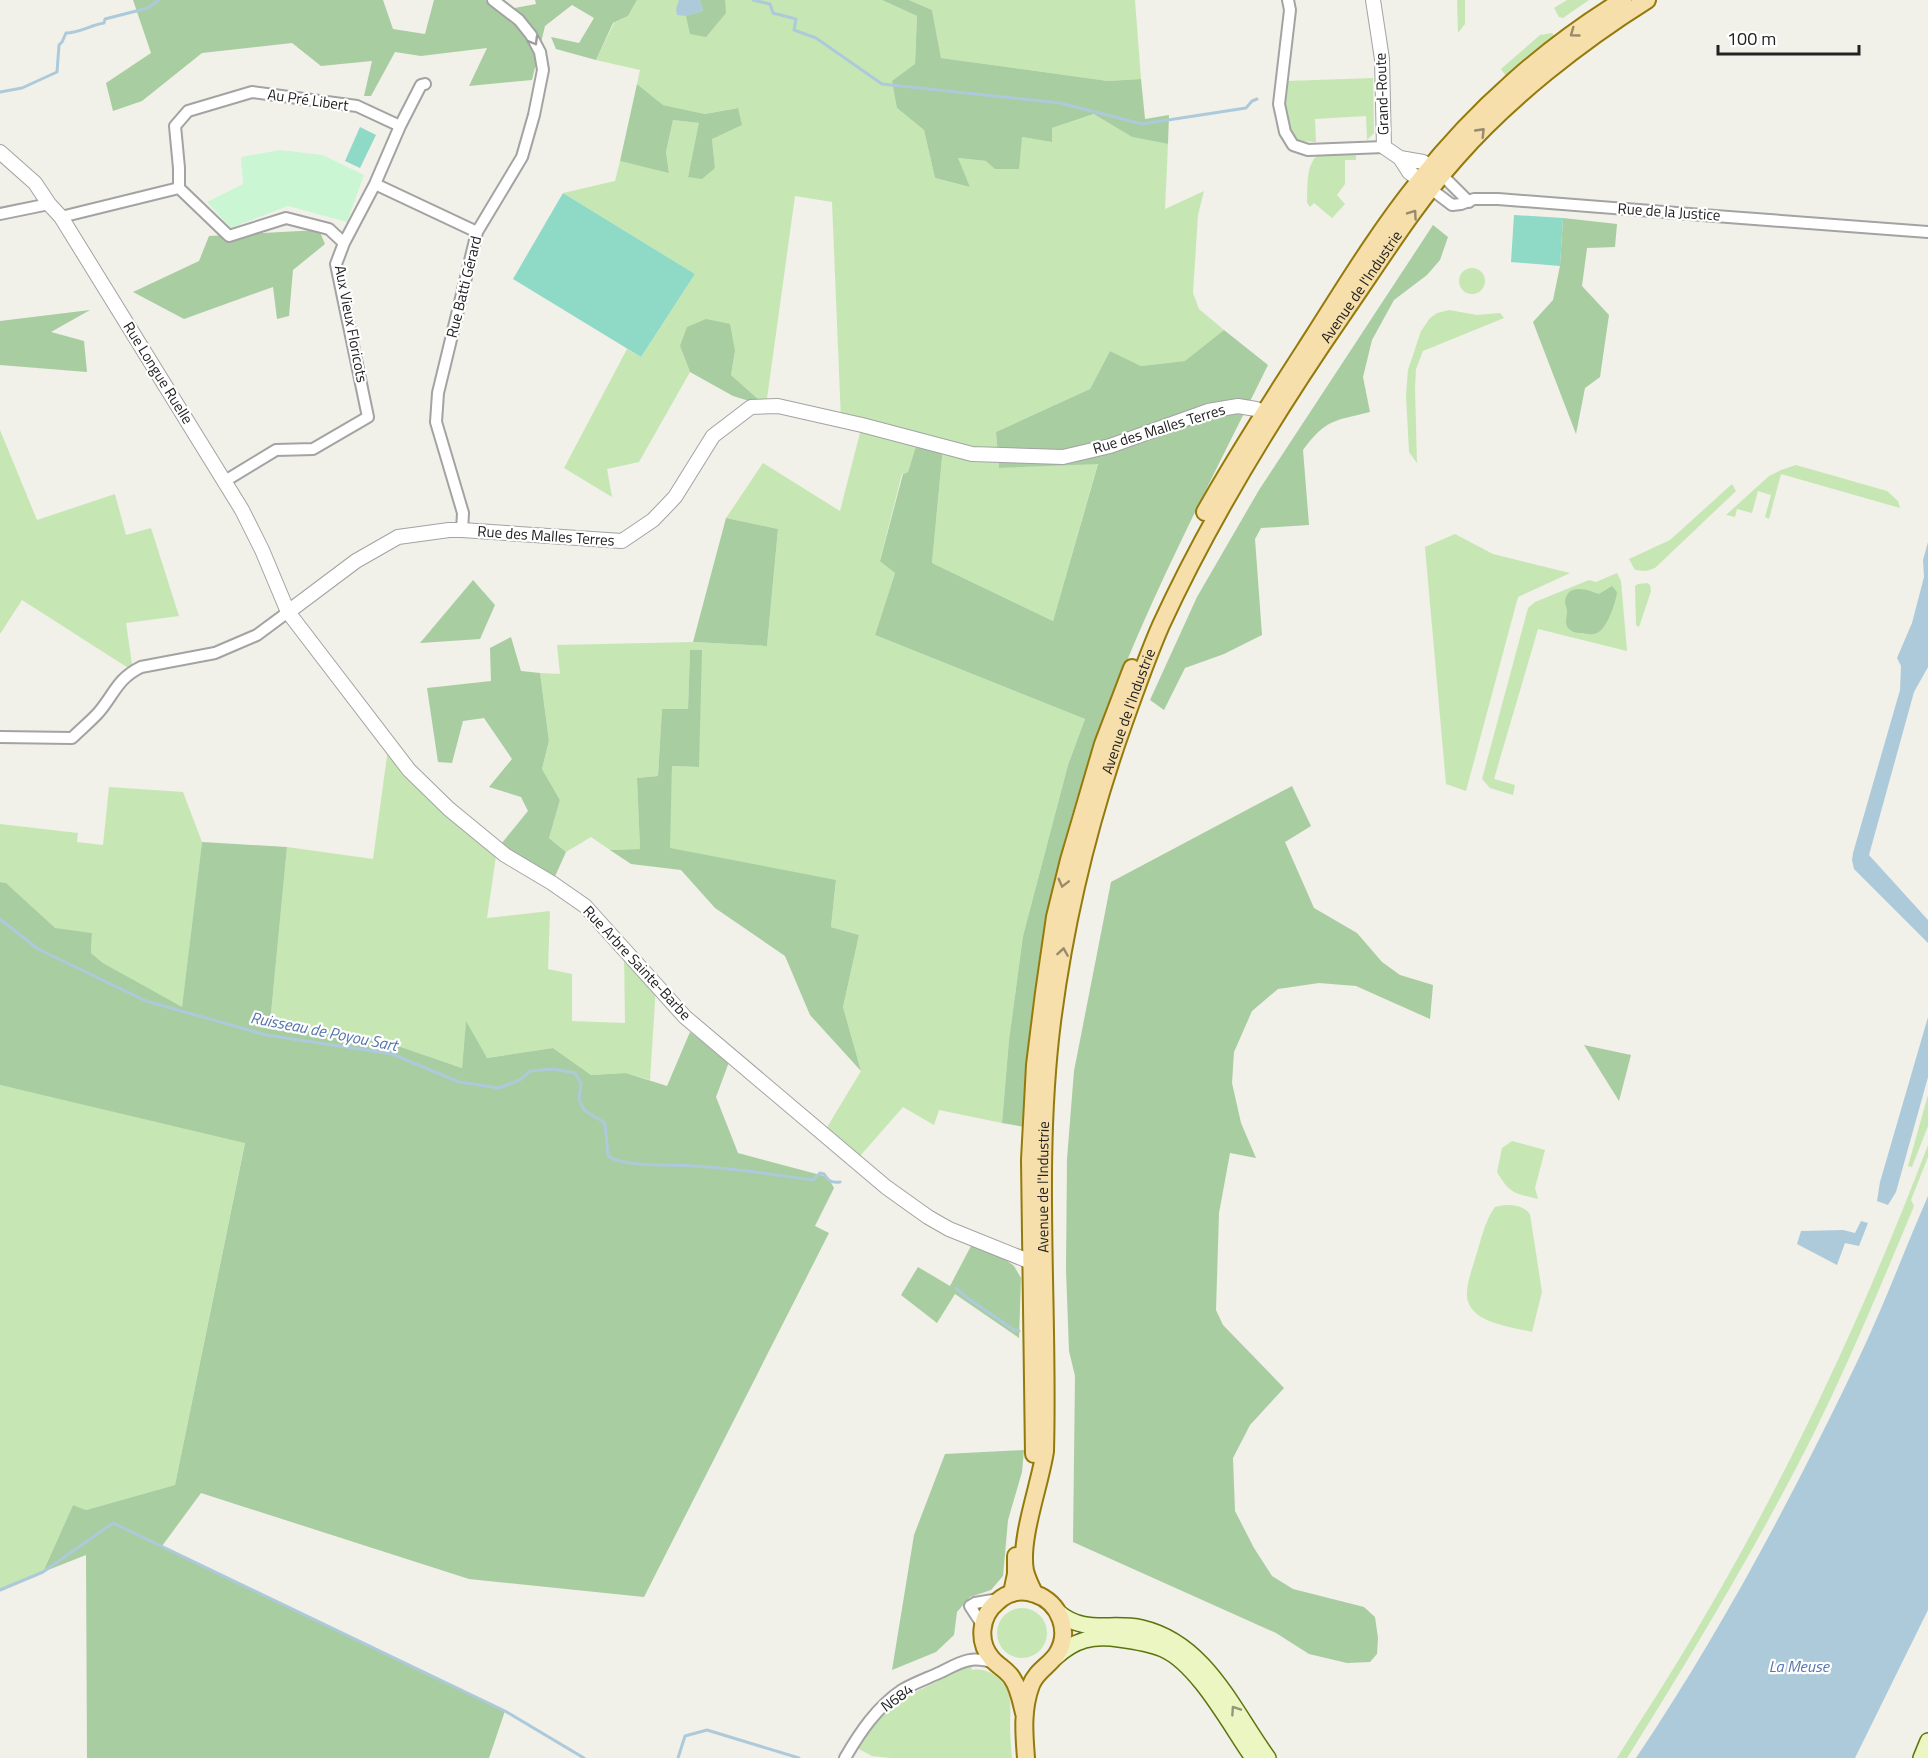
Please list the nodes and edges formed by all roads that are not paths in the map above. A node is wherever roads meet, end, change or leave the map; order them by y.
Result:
1 (493, 0) edge
2 (1288, 0) edge
3 (1373, 0) edge
4 (1623, 0) edge
5 (1647, 0) edge
6 (425, 84) dead end
7 (400, 126) junction
8 (1384, 147) junction
9 (0, 152) edge
10 (1400, 158) junction
11 (1436, 171) junction
12 (1421, 181) junction
13 (375, 184) junction
14 (179, 188) junction
15 (1469, 202) junction
16 (49, 204) junction
17 (0, 214) edge
18 (61, 217) junction
19 (477, 232) junction
20 (1928, 232) edge
21 (344, 243) junction
22 (1283, 402) junction
23 (1264, 413) junction
24 (1264, 435) junction
25 (225, 481) junction
26 (462, 530) junction
27 (288, 612) junction
28 (0, 737) edge
29 (1030, 1262) junction
30 (1043, 1275) junction
31 (1034, 1593) junction
32 (1007, 1596) junction
33 (1058, 1612) junction
34 (982, 1632) junction
35 (967, 1659) junction
36 (1047, 1665) junction
37 (1000, 1666) junction
38 (1024, 1713) junction
39 (1928, 1741) edge
40 (845, 1758) edge
41 (1026, 1758) edge
42 (1253, 1758) edge
43 (1268, 1758) edge
44 (1921, 1758) edge

1 -> 19 street, Rue Batti Gérard
2 - 8 street
3 - 8 street, Grand-Route
4 -> 11 main road, Avenue de l'Industrie
11 -> 5 main road, Avenue de l'Industrie
6 - 7 street
7 - 13 street
7 - 14 street, Au Pré Libert
8 - 10 street, Grand-Route
9 - 16 street, Rue Longue Ruelle
10 - 11 street
10 - 12 street, Grand-Route
11 - 12 main road, Avenue de l'Industrie
11 - 15 street
12 - 15 street, Rue de la Justice
22 -> 12 main road, Avenue de l'Industrie
12 - 23 main road, Avenue de l'Industrie
13 - 19 street
13 - 21 street
14 - 18 street
14 - 21 street, Aux Vieux Floricots
15 - 20 street, Rue de la Justice
16 - 17 street
16 - 18 street, Rue Longue Ruelle
18 - 25 street, Rue Longue Ruelle
19 - 26 street, Rue Batti Gérard
21 - 25 street, Aux Vieux Floricots
22 - 23 street
22 - 24 main road, Avenue de l'Industrie
23 - 24 street
23 - 26 street, Rue des Malles Terres
23 -> 29 main road, Avenue de l'Industrie
30 -> 24 main road, Avenue de l'Industrie
25 - 27 street, Rue Longue Ruelle
26 - 27 street, Rue des Malles Terres
27 - 28 street, Rue des Malles Terres
27 - 29 street, Rue Arbre Sainte-Barbe
29 - 30 street
29 - 32 main road, Avenue de l'Industrie
30 - 31 main road, Avenue de l'Industrie
31 - 32 main road
31 - 33 main road
32 - 34 main road
33 - 36 main road
43 -> 33 main road
34 - 35 street, N684 / N684
34 - 37 main road
35 - 37 street
35 - 40 street, N684 / N684
36 - 37 main road
36 - 38 main road
36 - 42 main road
37 - 38 main road
38 - 41 main road
39 - 44 main road

